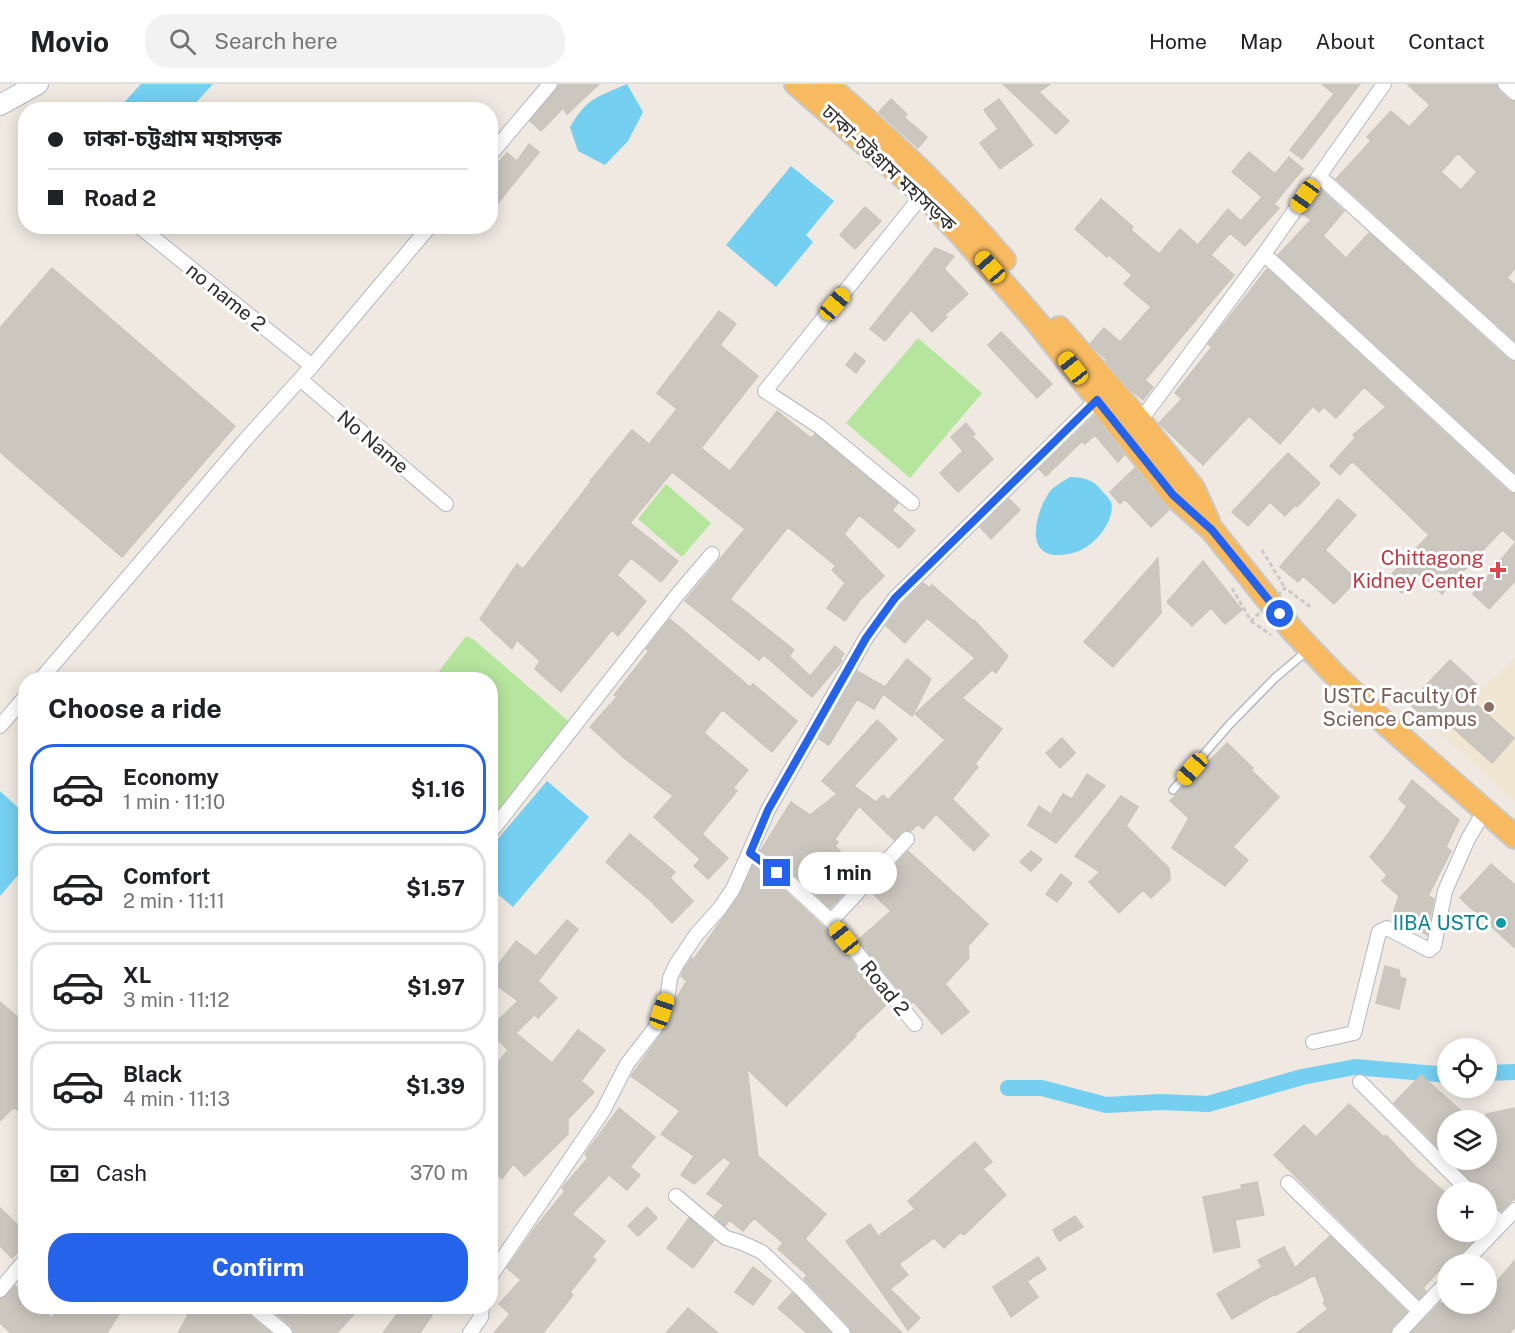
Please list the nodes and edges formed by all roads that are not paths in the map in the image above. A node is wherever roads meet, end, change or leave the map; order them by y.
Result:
1 (38, 84) edge
2 (550, 84) edge
3 (1384, 84) edge
4 (1505, 84) edge
5 (815, 87) edge
6 (1515, 93) edge
7 (0, 105) edge
8 (498, 145) edge
9 (1319, 176) junction
10 (928, 189) junction
11 (149, 234) edge
12 (423, 234) edge
13 (1264, 254) junction
14 (1515, 353) edge
15 (312, 366) junction
16 (300, 380) junction
17 (1097, 400) junction
18 (1140, 421) junction
19 (1515, 485) edge
20 (912, 503) dead end
21 (446, 504) dead end
22 (1212, 530) junction
23 (712, 554) dead end
24 (1310, 649) junction
25 (47, 672) edge
26 (18, 705) edge
27 (0, 726) edge
28 (1173, 790) dead end
29 (1485, 810) junction
30 (498, 822) edge
31 (1515, 837) edge
32 (907, 839) dead end
33 (750, 853) junction
34 (831, 921) junction
35 (915, 1024) dead end
36 (1313, 1042) dead end
37 (1359, 1082) dead end
38 (1460, 1182) edge
39 (1288, 1184) dead end
40 (676, 1196) dead end
41 (1515, 1209) edge
42 (1497, 1219) edge
43 (1501, 1223) junction
44 (1472, 1254) edge
45 (498, 1265) edge
46 (18, 1269) edge
47 (0, 1290) edge
48 (1437, 1292) edge
49 (1419, 1311) junction
50 (263, 1314) edge
51 (481, 1314) edge
52 (285, 1333) edge
53 (470, 1333) edge
54 (843, 1333) edge
55 (1399, 1333) edge

1 - 7 main road
2 - 8 street
3 - 9 street
4 - 6 street
5 - 10 highway, ঢাকা-চট্টগ্রাম মহাসড়ক
9 - 13 street
9 - 14 street
10 - 17 highway, ঢাকা-চট্টগ্রাম মহাসড়ক
10 - 18 highway, ঢাকা-চট্টগ্রাম মহাসড়ক
10 - 20 street
11 - 15 street, no name 2
12 - 15 street
13 - 18 street
13 - 19 street
15 - 16 street
16 - 21 street, No Name
16 - 25 street
17 - 22 highway, ঢাকা-চট্টগ্রাম মহাসড়ক
17 - 33 street
18 - 22 highway, ঢাকা-চট্টগ্রাম মহাসড়ক
22 - 24 highway, ঢাকা-চট্টগ্রাম মহাসড়ক
23 - 30 street
24 - 28 lane
24 - 29 highway, ঢাকা-চট্টগ্রাম মহাসড়ক
26 - 27 street
29 - 31 highway, ঢাকা-চট্টগ্রাম মহাসড়ক
29 - 36 street
32 - 34 street
33 - 34 street, Road 2
33 - 45 street
34 - 35 street, Road 2
37 - 38 street
39 - 49 street
40 - 54 street
41 - 43 street
42 - 43 street
43 - 44 street
46 - 47 street
48 - 49 street
49 - 55 street
50 - 52 street
51 - 53 street

